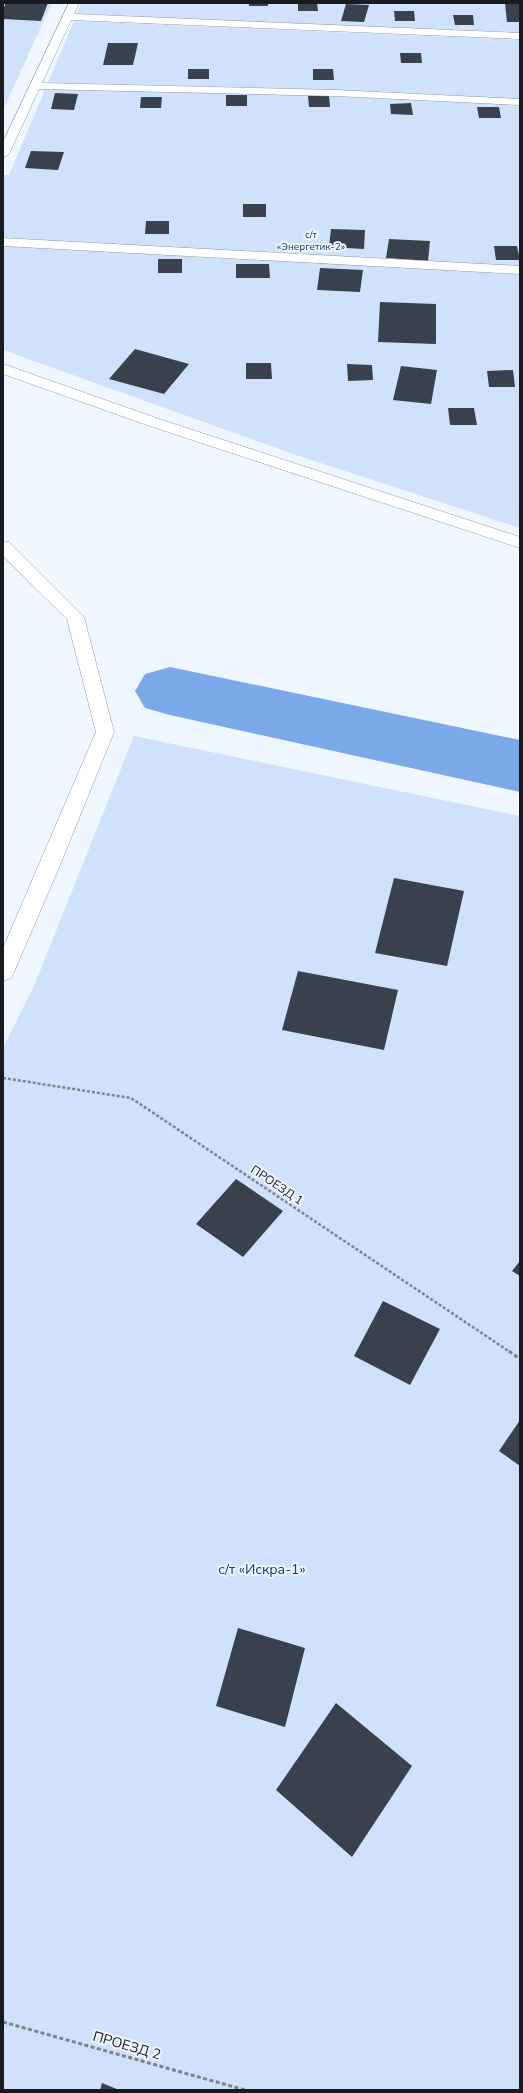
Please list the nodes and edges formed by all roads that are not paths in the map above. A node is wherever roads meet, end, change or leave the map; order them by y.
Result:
1 (74, 3) edge
2 (68, 17) junction
3 (520, 36) edge
4 (36, 86) junction
5 (520, 102) edge
6 (3, 154) edge
7 (3, 242) edge
8 (520, 270) edge
9 (3, 369) edge
10 (520, 543) edge
11 (3, 546) edge
12 (3, 972) edge

1 - 2 lane
2 - 3 lane
2 - 4 lane
4 - 5 lane
4 - 6 lane
7 - 8 lane
9 - 10 main road
11 - 12 main road

